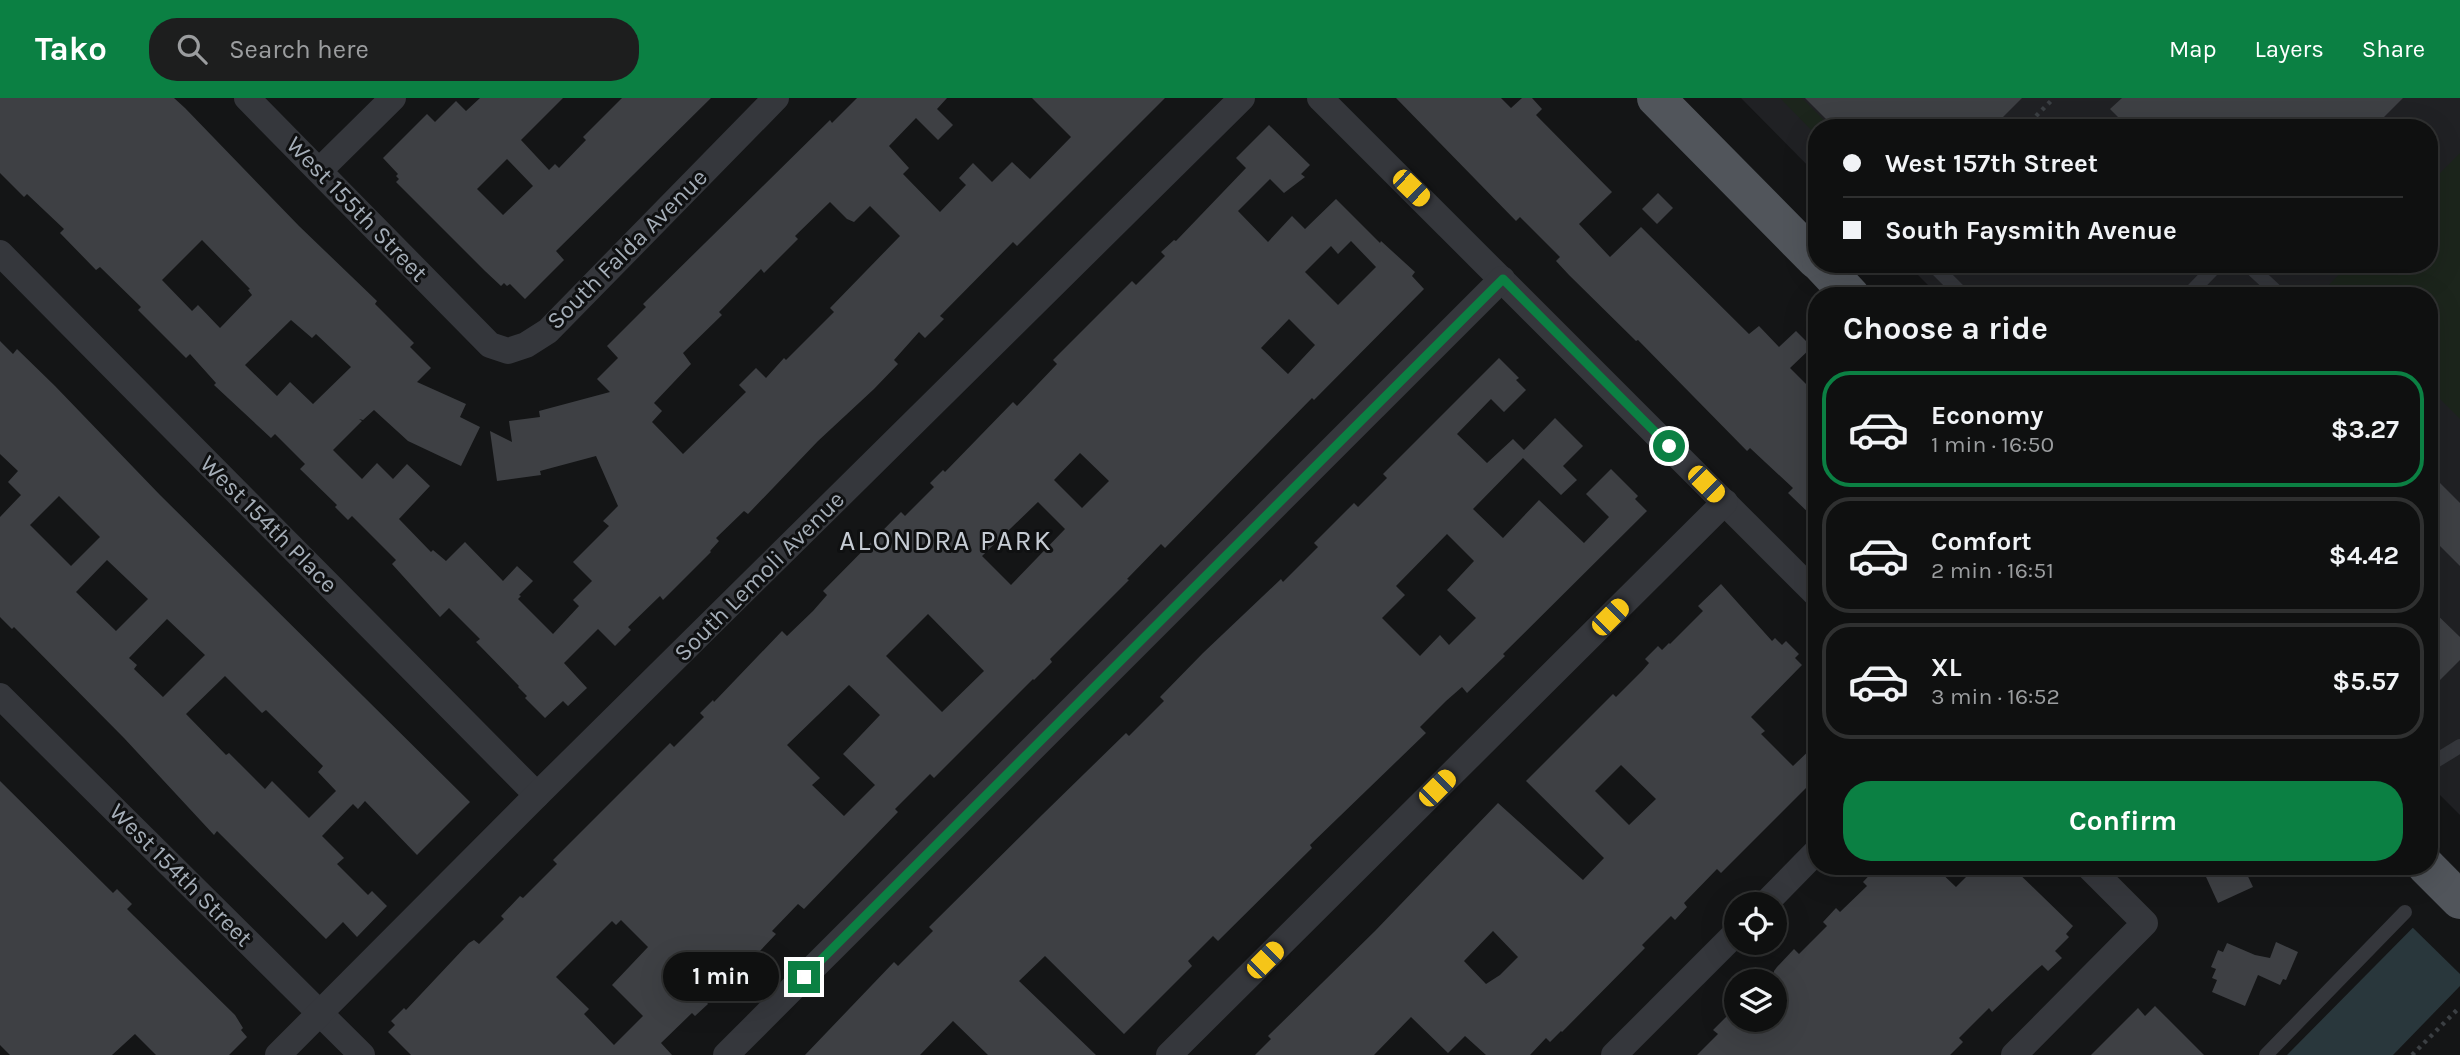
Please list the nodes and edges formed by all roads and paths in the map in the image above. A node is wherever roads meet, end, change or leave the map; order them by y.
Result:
1 (247, 98) edge
2 (393, 98) edge
3 (776, 98) edge
4 (1242, 98) edge
5 (1320, 98) edge
6 (1656, 98) edge
7 (2054, 98) edge
8 (2033, 119) edge
9 (320, 170) junction
10 (1808, 252) edge
11 (0, 253) edge
12 (1829, 273) edge
13 (1941, 273) edge
14 (2209, 273) edge
15 (2257, 273) edge
16 (1503, 279) junction
17 (1843, 287) edge
18 (1955, 287) edge
19 (2196, 287) edge
20 (2272, 287) edge
21 (466, 321) joint
22 (1725, 502) junction
23 (1808, 586) edge
24 (0, 696) edge
25 (2460, 746) edge
26 (2438, 758) edge
27 (537, 795) junction
28 (1808, 860) edge
29 (2097, 875) edge
30 (1777, 892) edge
31 (2405, 912) dead end
32 (1724, 945) edge
33 (2460, 1007) edge
34 (320, 1012) junction
35 (278, 1055) edge
36 (362, 1055) edge
37 (726, 1055) edge
38 (1169, 1055) edge
39 (1614, 1055) edge
40 (2014, 1055) edge
41 (2266, 1055) edge
42 (2412, 1055) edge

1 - 9 street, West 155th Street
2 - 9 street
3 - 21 street, South Falda Avenue
4 - 27 street, South Lemoli Avenue
5 - 16 street
6 - 10 main road
7 - 8 path
9 - 21 street, West 155th Street
11 - 27 street, West 154th Place
12 - 17 main road
13 - 18 lane
14 - 19 lane
15 - 20 lane
16 - 22 street
16 - 37 street
22 - 23 street
22 - 38 street
24 - 34 street, West 154th Street
25 - 26 lane
27 - 34 street, South Lemoli Avenue
28 - 30 street
29 - 40 street
31 - 41 lane
32 - 39 street
33 - 42 path
34 - 35 street, South Lemoli Avenue
34 - 36 street, West 154th Street

